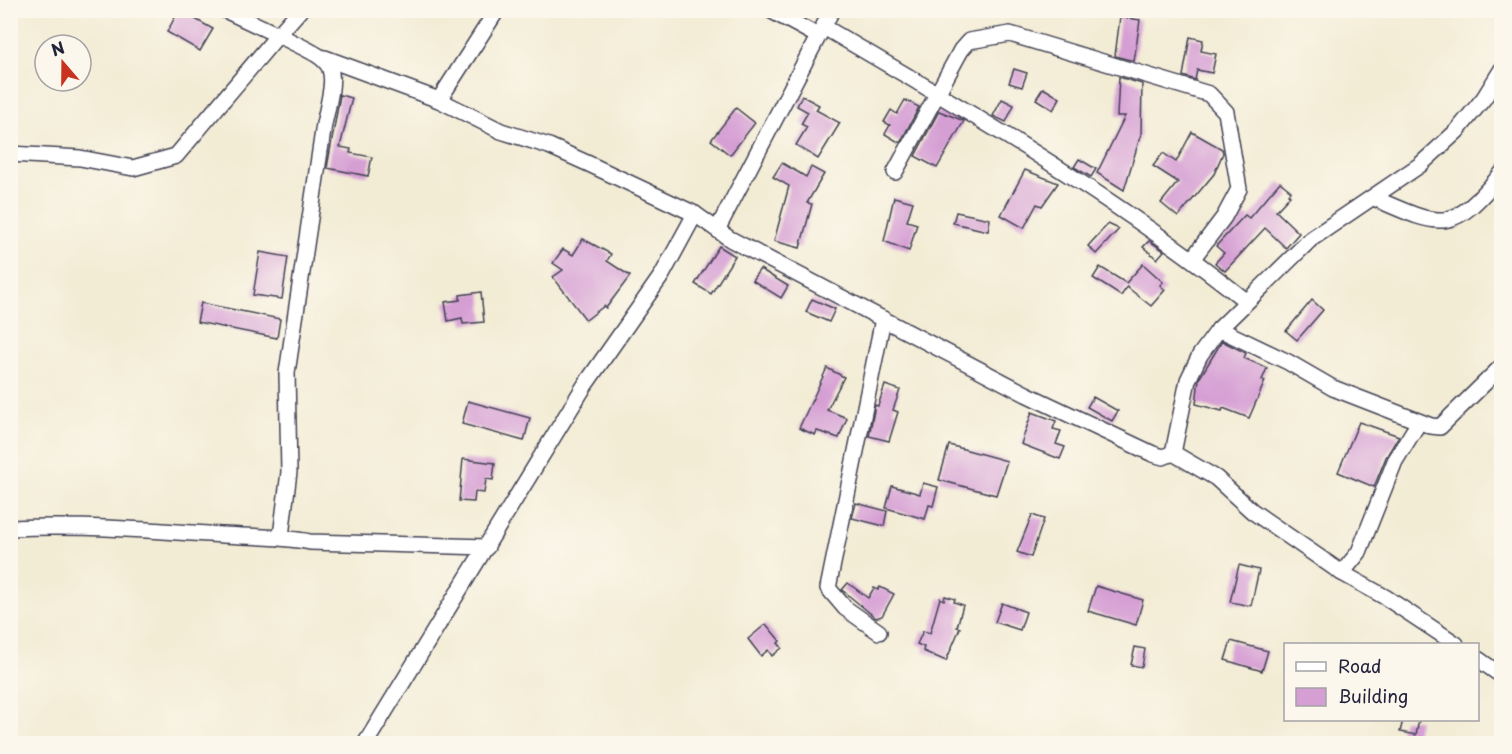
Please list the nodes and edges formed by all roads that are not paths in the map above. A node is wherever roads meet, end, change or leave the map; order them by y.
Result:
1 (225, 10) edge
2 (300, 10) edge
3 (497, 10) edge
4 (770, 10) edge
5 (832, 10) edge
6 (821, 31) junction
7 (279, 35) junction
8 (325, 58) junction
9 (1502, 69) edge
10 (936, 93) junction
11 (439, 100) junction
12 (10, 154) edge
13 (895, 172) dead end
14 (1502, 173) edge
15 (1374, 198) junction
16 (694, 214) junction
17 (718, 228) junction
18 (1192, 258) junction
19 (1246, 301) junction
20 (883, 320) junction
21 (1219, 329) junction
22 (1502, 366) edge
23 (1419, 422) junction
24 (1173, 453) junction
25 (10, 528) edge
26 (282, 536) junction
27 (487, 547) junction
28 (1342, 573) junction
29 (879, 632) dead end
30 (1453, 643) edge
31 (1479, 660) edge
32 (1502, 675) edge
33 (366, 744) edge

1 - 7 street
2 - 7 street
3 - 11 street
4 - 6 street
5 - 6 street
6 - 10 street
6 - 17 street
7 - 8 street
7 - 12 street
8 - 11 street
8 - 26 street
9 - 15 street
10 - 13 street
10 - 18 street
10 - 18 street
11 - 16 street
14 - 15 street
15 - 19 street
16 - 17 street
16 - 27 street
17 - 20 street
18 - 19 street
19 - 21 street
20 - 24 street
20 - 29 street
21 - 23 street
21 - 24 street
22 - 23 street
23 - 28 street
24 - 28 street
25 - 26 street
26 - 27 street
27 - 33 street
28 - 30 street
31 - 32 street

